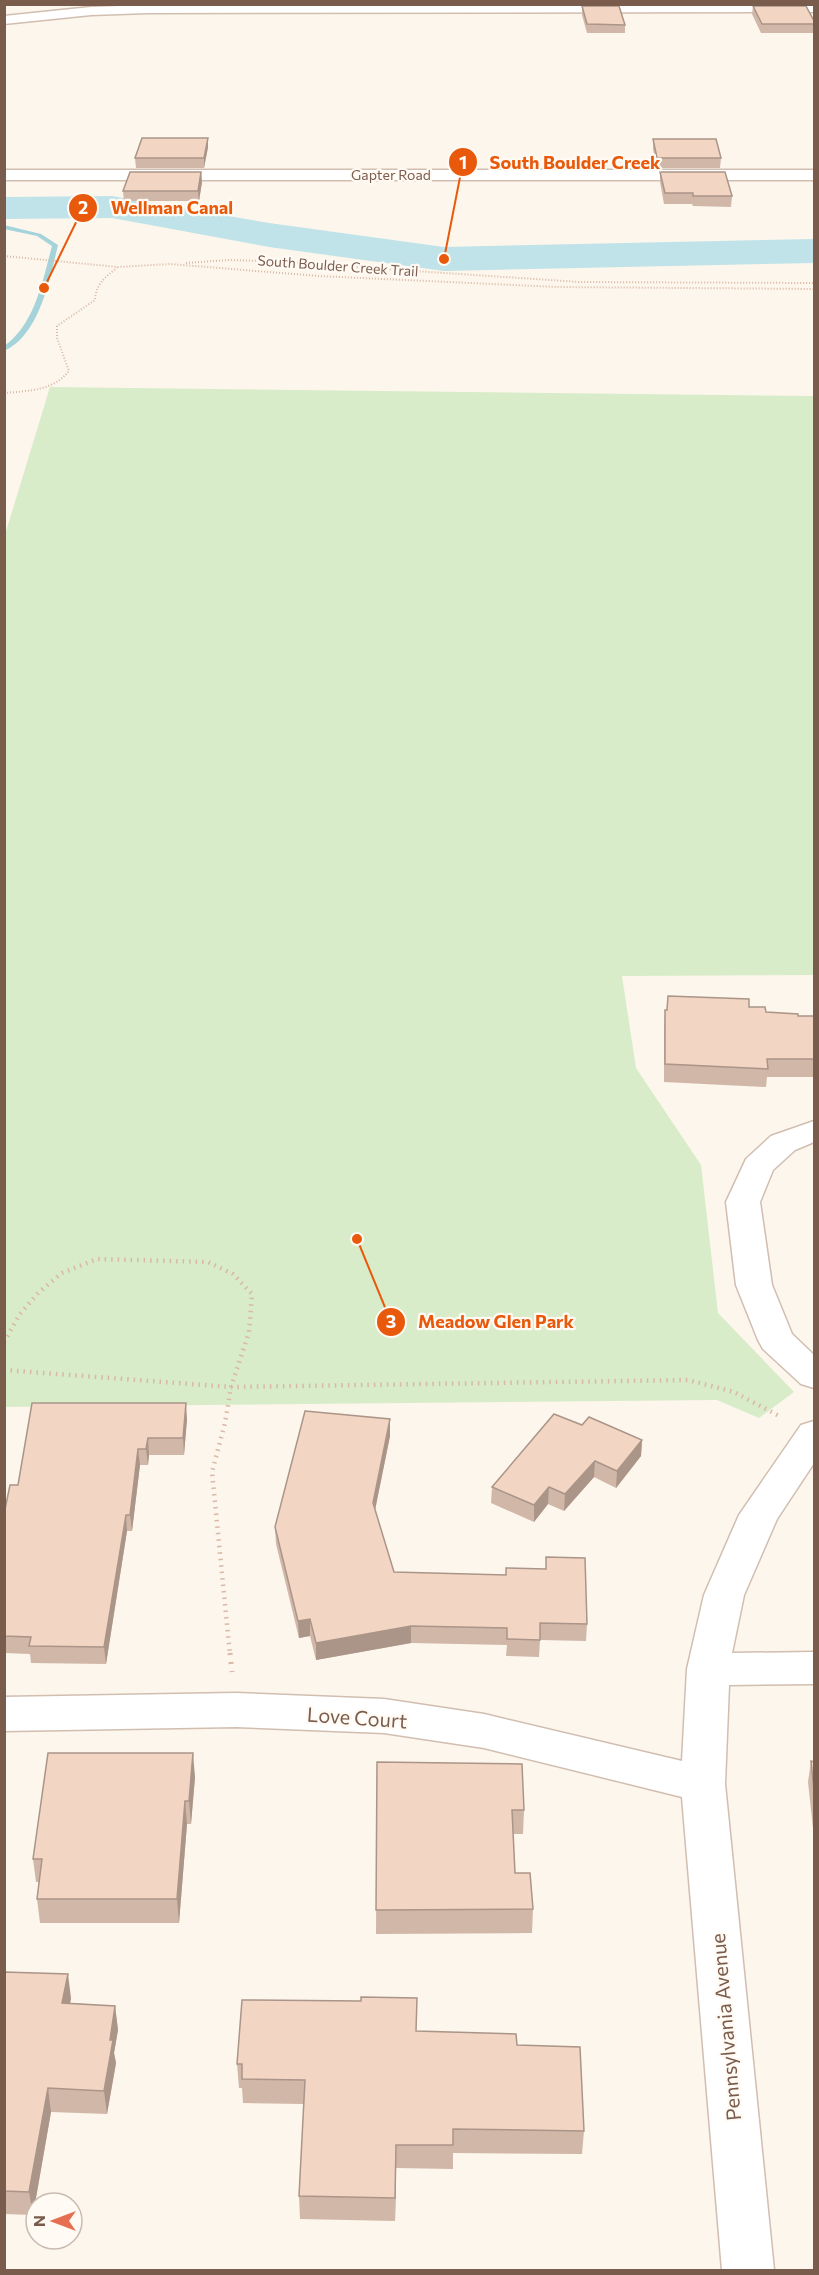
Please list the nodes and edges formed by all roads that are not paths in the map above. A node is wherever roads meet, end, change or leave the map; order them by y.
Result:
1 (538, 6) edge
2 (732, 6) edge
3 (92, 8) edge
4 (814, 8) edge
5 (4, 20) edge
6 (4, 175) edge
7 (814, 175) edge
8 (814, 1131) edge
9 (814, 1375) edge
10 (814, 1435) edge
11 (814, 1668) edge
12 (708, 1669) junction
13 (4, 1714) edge
14 (703, 1784) junction
15 (748, 2271) edge

1 - 2 street
1 - 3 street
2 - 4 street
3 - 5 street
6 - 7 street, Gapter Road
8 - 9 street
10 - 12 street, Pennsylvania Avenue
11 - 12 street
12 - 14 street, Pennsylvania Avenue
13 - 14 street, Love Court
14 - 15 street, Pennsylvania Avenue

